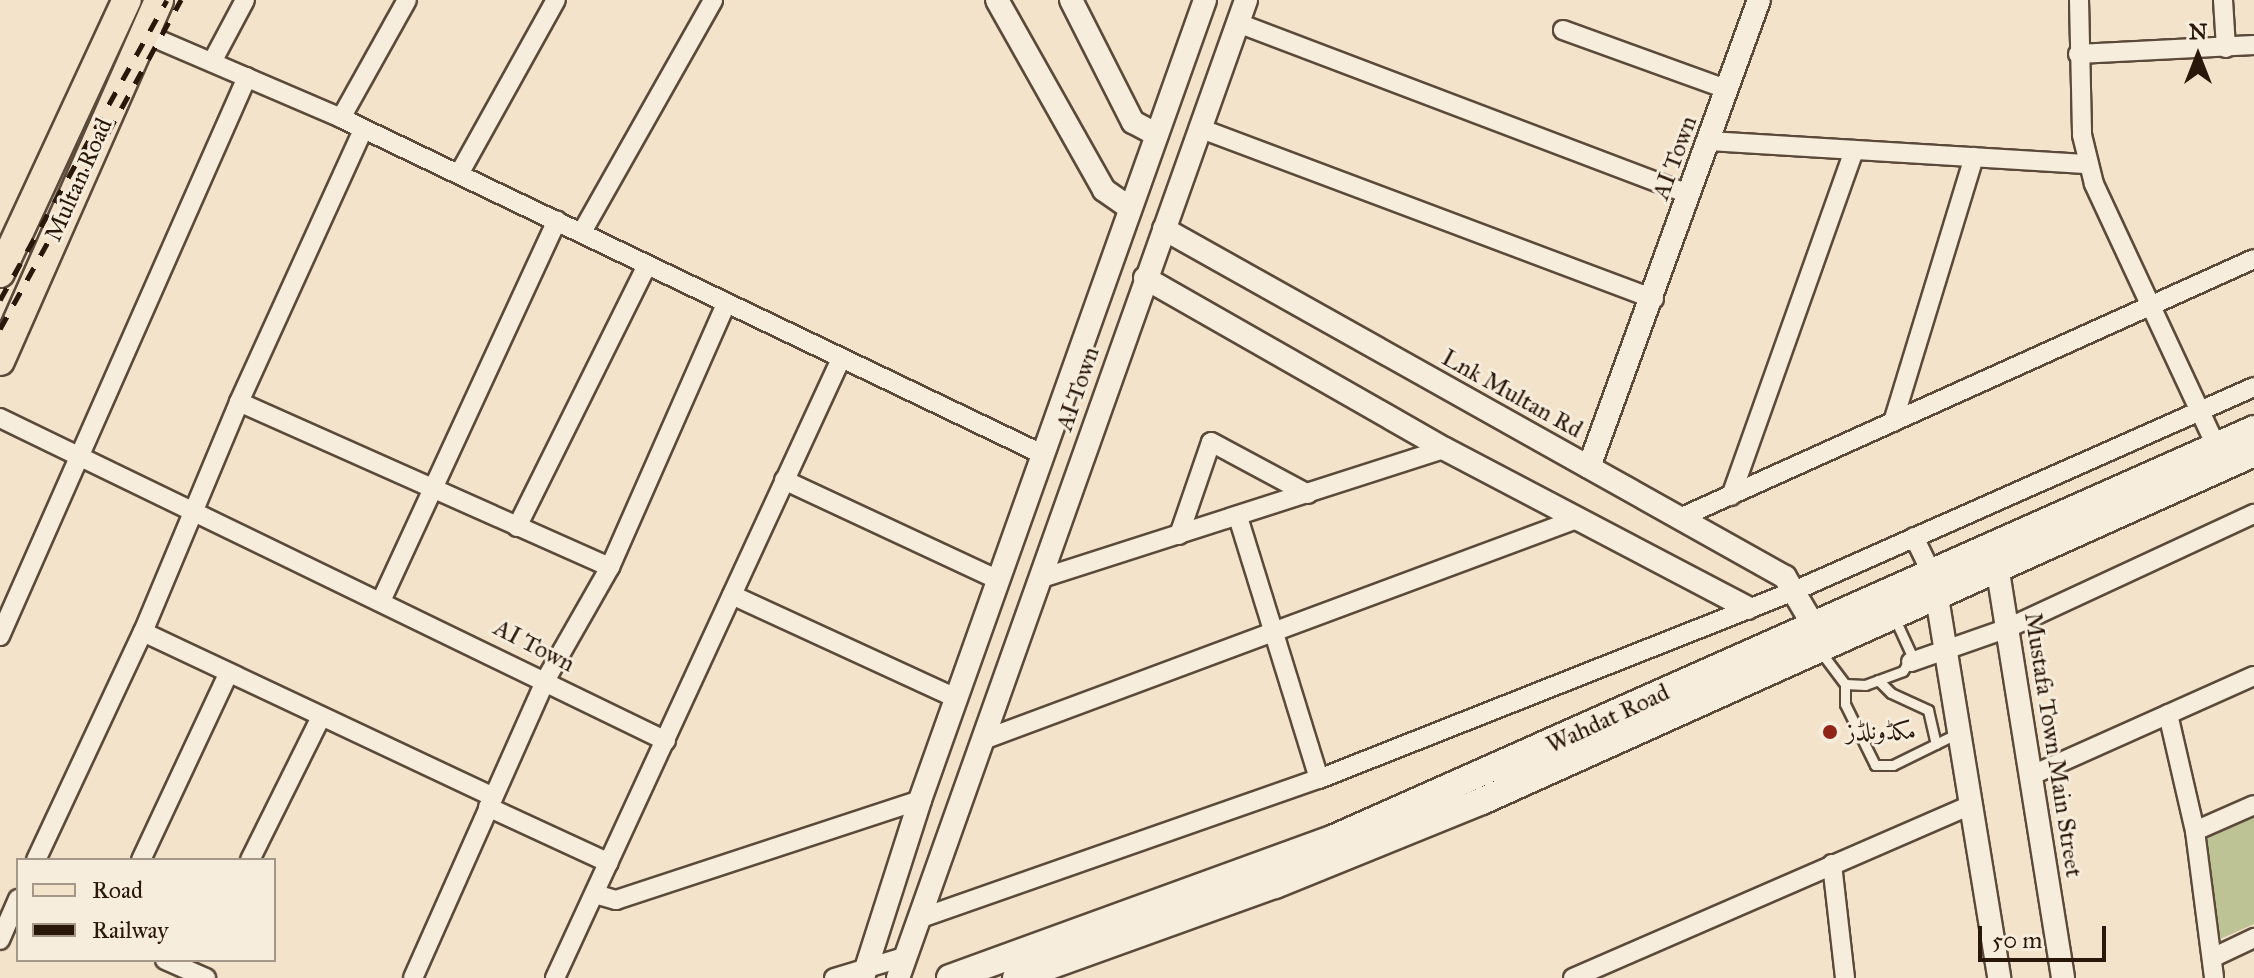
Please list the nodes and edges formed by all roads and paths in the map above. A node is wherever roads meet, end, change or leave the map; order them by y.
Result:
1 (127, 0) edge
2 (159, 0) edge
3 (245, 0) edge
4 (407, 0) edge
5 (556, 0) edge
6 (713, 0) edge
7 (997, 0) edge
8 (1071, 0) edge
9 (1205, 0) edge
10 (1246, 0) edge
11 (1759, 0) edge
12 (2079, 0) edge
13 (2223, 0) edge
14 (1238, 23) junction
15 (1563, 30) dead end
16 (143, 33) junction
17 (2254, 45) edge
18 (2226, 48) junction
19 (2078, 54) junction
20 (212, 62) junction
21 (247, 77) junction
22 (1726, 89) junction
23 (341, 118) junction
24 (1199, 128) junction
25 (363, 130) junction
26 (1157, 135) junction
27 (1710, 141) junction
28 (1854, 150) junction
29 (1974, 157) junction
30 (2088, 164) junction
31 (459, 174) junction
32 (1689, 194) junction
33 (1130, 208) junction
34 (557, 220) junction
35 (1164, 229) junction
36 (582, 232) junction
37 (1119, 239) junction
38 (1154, 253) junction
39 (2254, 259) edge
40 (647, 265) junction
41 (0, 273) edge
42 (1145, 278) junction
43 (1654, 299) junction
44 (726, 304) junction
45 (2150, 304) junction
46 (0, 361) edge
47 (840, 361) junction
48 (2254, 387) edge
49 (239, 402) junction
50 (2198, 411) junction
51 (0, 418) edge
52 (1893, 422) junction
53 (2254, 429) edge
54 (2216, 446) junction
55 (1445, 449) junction
56 (2254, 453) edge
57 (1042, 454) junction
58 (80, 455) junction
59 (1589, 467) junction
60 (784, 480) junction
61 (431, 490) junction
62 (1308, 494) junction
63 (1731, 496) junction
64 (1024, 506) junction
65 (195, 511) junction
66 (2254, 514) edge
67 (1238, 517) junction
68 (1682, 517) junction
69 (1060, 519) junction
70 (1577, 519) junction
71 (517, 527) junction
72 (1179, 535) junction
73 (1914, 537) junction
74 (1997, 557) junction
75 (610, 567) junction
76 (1039, 579) junction
77 (998, 580) junction
78 (1935, 584) junction
79 (1794, 591) junction
80 (732, 595) junction
81 (382, 599) junction
82 (1748, 608) junction
83 (1892, 615) junction
84 (2008, 628) junction
85 (1273, 631) junction
86 (143, 632) junction
87 (0, 636) edge
88 (1816, 637) junction
89 (1947, 651) junction
90 (1911, 662) junction
91 (228, 674) junction
92 (2254, 676) edge
93 (1878, 680) junction
94 (545, 681) junction
95 (1845, 684) junction
96 (956, 698) junction
97 (2168, 714) junction
98 (321, 717) junction
99 (1959, 733) junction
100 (983, 740) junction
101 (666, 741) junction
102 (1936, 744) junction
103 (2030, 776) junction
104 (1319, 779) junction
105 (920, 800) junction
106 (490, 801) junction
107 (2254, 805) edge
108 (1969, 806) junction
109 (2195, 831) junction
110 (37, 858) edge
111 (142, 858) edge
112 (251, 858) edge
113 (609, 863) junction
114 (1832, 864) junction
115 (595, 894) junction
116 (16, 904) edge
117 (921, 918) junction
118 (2254, 938) edge
119 (0, 940) edge
120 (907, 956) junction
121 (2212, 958) junction
122 (170, 962) edge
123 (197, 972) edge
124 (865, 973) edge
125 (413, 978) edge
126 (555, 978) edge
127 (834, 978) edge
128 (898, 978) edge
129 (950, 978) edge
130 (1016, 978) edge
131 (1573, 978) edge
132 (1845, 978) edge
133 (1999, 978) edge
134 (2063, 978) edge
135 (2214, 978) edge

1 - 41 main road, Multan Road
2 - 16 main road, Multan Road
3 - 20 street
4 - 23 street
5 - 31 street
6 - 36 street
7 - 33 street
8 - 26 street
9 - 26 street
10 - 14 street, AI Town
11 - 22 street, AI Town
12 - 19 street
13 - 18 street
14 - 24 street, AI Town
14 - 32 street
15 - 22 street
16 - 20 street
16 - 46 main road, Multan Road
17 - 18 street
18 - 19 street
19 - 30 street
20 - 21 street
21 - 23 street
21 - 58 street
22 - 27 street, AI Town
23 - 25 street
24 - 35 street, AI Town
24 - 43 street
25 - 31 street
25 - 49 street
26 - 33 street
27 - 28 street
27 - 32 street, AI Town
28 - 29 street
28 - 63 street
29 - 30 street
29 - 52 street
30 - 45 street
31 - 34 street
32 - 43 street, AI Town
33 - 37 street
34 - 36 street
34 - 61 street
35 - 38 street, AI Town
35 - 59 street, Lnk Multan Rd
36 - 40 street
37 - 38 street
37 - 57 street
38 - 42 street, AI Town
39 - 45 street
40 - 44 street
40 - 71 street
42 - 55 street
42 - 69 street, AI Town
43 - 59 street, AI Town
44 - 47 street
44 - 75 street
45 - 50 street
45 - 52 street
47 - 57 street
47 - 60 street
48 - 50 street
49 - 61 street
49 - 65 street
50 - 54 street
50 - 73 street
51 - 58 street, AI Town
52 - 63 street
53 - 54 main road, Wahdat Road
54 - 74 main road, Wahdat Road
55 - 62 street
55 - 70 street
56 - 74 main road, Wahdat Road
57 - 64 street
58 - 65 street, AI Town
58 - 87 street
59 - 68 street, Lnk Multan Rd
60 - 77 street
60 - 80 street
61 - 71 street
61 - 81 street
62 - 67 street
62 - 72 street
63 - 68 street
64 - 69 street
64 - 77 street
65 - 81 street, AI Town
65 - 86 street
66 - 84 street
67 - 72 street
67 - 85 street
68 - 79 street, Lnk Multan Rd
69 - 76 street, AI Town
70 - 82 street
70 - 85 street
71 - 75 street
72 - 76 street
73 - 78 street
73 - 79 street
74 - 78 main road, Wahdat Road
74 - 84 street, Mustafa Town Main Street
75 - 94 street
76 - 100 street, AI Town
77 - 96 street
78 - 83 main road, Wahdat Road
78 - 88 main road, Wahdat Road
78 - 89 street
79 - 82 street
79 - 88 street, Lnk Multan Rd
80 - 96 street
80 - 101 street
81 - 94 street, AI Town
82 - 104 street
83 - 88 main road, Wahdat Road
83 - 90 lane
84 - 89 street
84 - 103 street, Mustafa Town Main Street
85 - 100 street
85 - 104 street
86 - 91 street
86 - 110 street
88 - 95 lane
88 - 129 main road, Wahdat Road
88 - 130 main road, Wahdat Road
89 - 90 street
89 - 99 street
90 - 93 lane
91 - 98 street
91 - 111 street
92 - 97 street
93 - 95 lane
93 - 102 lane
94 - 101 street, AI Town
94 - 106 street
95 - 102 lane
96 - 105 street
97 - 103 street
97 - 109 street
98 - 106 street
98 - 112 street
99 - 102 lane
99 - 108 street
100 - 117 street, AI Town
101 - 113 street
103 - 134 street, Mustafa Town Main Street
104 - 117 street
105 - 115 street
105 - 124 street
106 - 113 street
106 - 125 street
107 - 109 street
108 - 114 street
108 - 133 street
109 - 121 street
113 - 115 street
114 - 131 street
114 - 132 street
115 - 126 street
116 - 119 street
117 - 120 street, AI Town
118 - 121 street
120 - 124 street
120 - 128 street, AI Town
121 - 135 street
122 - 123 street
124 - 127 street

